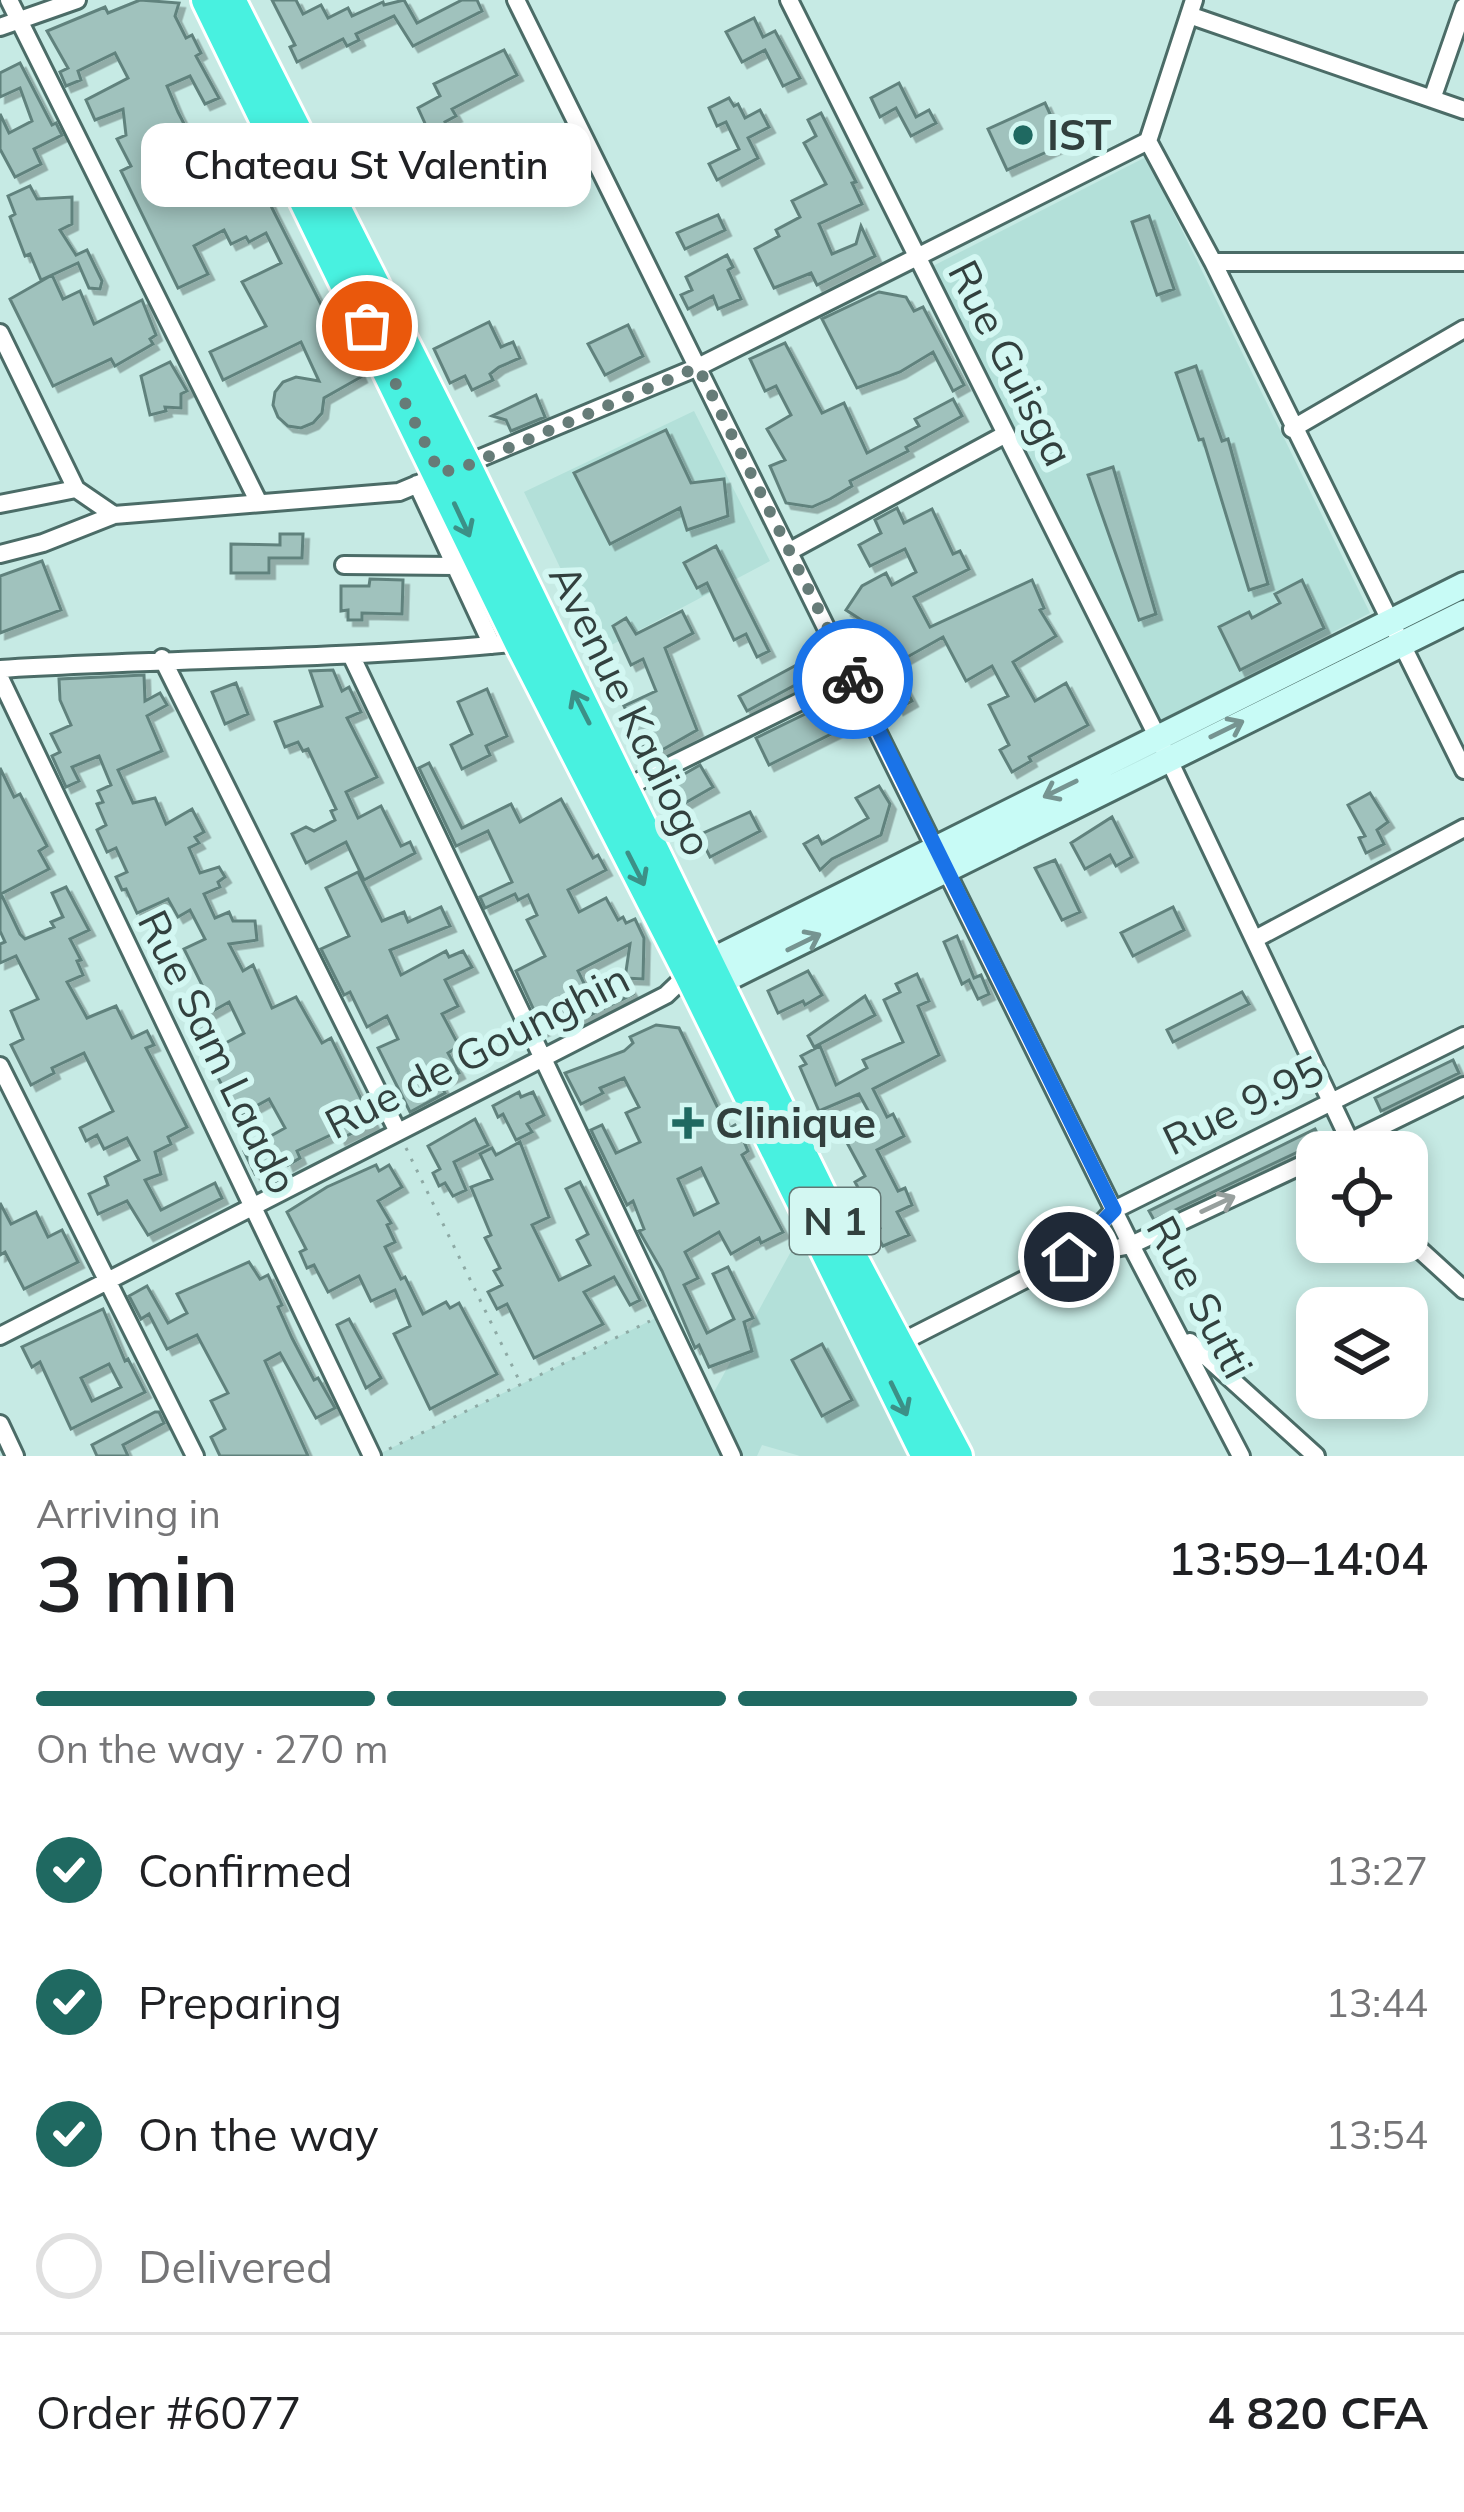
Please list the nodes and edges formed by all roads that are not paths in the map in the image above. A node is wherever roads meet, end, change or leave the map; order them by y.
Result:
1 (9, 0) edge
2 (76, 0) edge
3 (207, 0) edge
4 (230, 0) edge
5 (516, 0) edge
6 (789, 0) edge
7 (1464, 7) edge
8 (1192, 8) edge
9 (20, 20) junction
10 (0, 27) edge
11 (1432, 99) junction
12 (1464, 110) edge
13 (1148, 141) junction
14 (917, 257) junction
15 (1213, 262) junction
16 (1464, 262) edge
17 (1464, 329) edge
18 (0, 333) edge
19 (698, 367) junction
20 (1292, 429) junction
21 (1006, 434) junction
22 (441, 474) junction
23 (76, 490) junction
24 (258, 501) junction
25 (0, 504) edge
26 (114, 515) junction
27 (790, 550) junction
28 (0, 554) edge
29 (344, 565) dead end
30 (455, 566) junction
31 (1464, 585) edge
32 (1464, 613) edge
33 (1395, 633) junction
34 (520, 642) junction
35 (351, 655) junction
36 (162, 658) junction
37 (0, 674) edge
38 (852, 676) junction
39 (1163, 747) junction
40 (1464, 770) edge
41 (623, 789) junction
42 (1464, 828) edge
43 (943, 859) junction
44 (1256, 938) junction
45 (704, 978) junction
46 (1464, 1036) edge
47 (541, 1058) junction
48 (0, 1066) edge
49 (1464, 1085) edge
50 (1331, 1101) junction
51 (397, 1130) junction
52 (1345, 1131) edge
53 (1382, 1131) edge
54 (1296, 1168) edge
55 (254, 1209) junction
56 (1114, 1210) junction
57 (1131, 1245) junction
58 (1069, 1257) junction
59 (1428, 1258) edge
60 (108, 1281) junction
61 (1464, 1291) edge
62 (1180, 1334) junction
63 (0, 1336) edge
64 (888, 1349) junction
65 (0, 1424) edge
66 (15, 1456) edge
67 (195, 1456) edge
68 (373, 1456) edge
69 (732, 1456) edge
70 (927, 1456) edge
71 (957, 1456) edge
72 (1240, 1456) edge
73 (1316, 1456) edge

1 - 9 street
2 - 9 street
3 - 22 highway, Avenue Kadiogo / N 1
4 - 22 highway, Avenue Kadiogo / N 1
5 - 19 street, Rue Sutti
6 - 14 street, Rue Guisga
7 - 11 street
8 - 11 street
8 - 13 street
9 - 10 street
9 - 24 street
11 - 12 street
13 - 14 street
13 - 15 street
14 - 19 street
14 - 21 street, Rue Guisga
15 - 16 street
15 - 20 street
17 - 20 street
18 - 23 street
19 - 22 street
19 - 27 street, Rue Sutti
20 - 33 street
21 - 27 street
21 - 39 street, Rue Guisga
22 - 24 street
22 - 30 street
22 - 34 highway, Avenue Kadiogo / N 1
23 - 25 street
23 - 26 street
24 - 26 street
26 - 28 street
27 - 38 street, Rue Sutti
29 - 30 street
30 - 34 street
31 - 33 street
32 - 33 street
33 - 39 street
33 - 40 street
34 - 35 street
41 -> 34 highway, Avenue Kadiogo / N 1
34 -> 45 highway, Avenue Kadiogo / N 1
35 - 36 street
35 - 47 street
36 - 37 street
36 - 51 street
37 - 55 street, Rue Sam Laado
38 - 41 street
38 - 43 street, Rue Sutti
39 - 43 street
39 - 44 street, Rue Guisga
41 - 45 highway, Avenue Kadiogo / N 1
42 - 44 street
43 - 45 street
43 - 56 street, Rue Sutti
44 - 50 street, Rue Guisga
45 - 47 street, Rue de Gounghin
45 - 64 highway, Avenue Kadiogo / N 1
46 - 50 street, Rue 9.95
47 - 51 street, Rue de Gounghin
47 - 69 street
48 - 60 street
49 - 53 street, Rue 9.95
50 - 52 street, Rue Guisga
50 - 56 street, Rue 9.95
51 - 55 street, Rue de Gounghin
57 -> 54 street, Rue 9.95
55 - 60 street, Rue de Gounghin
55 - 68 street, Rue Sam Laado
56 - 57 street, Rue Sutti
56 - 58 street, Rue 9.95
57 - 58 street, Rue 9.95
57 - 62 street, Rue Sutti
58 - 64 street, Rue 9.95
59 - 61 street
60 - 63 street, Rue de Gounghin
60 - 67 street
62 - 72 street, Rue Sutti
62 - 73 street
64 -> 70 highway, Avenue Kadiogo / N 1
64 - 71 highway, Avenue Kadiogo / N 1
65 - 66 street

